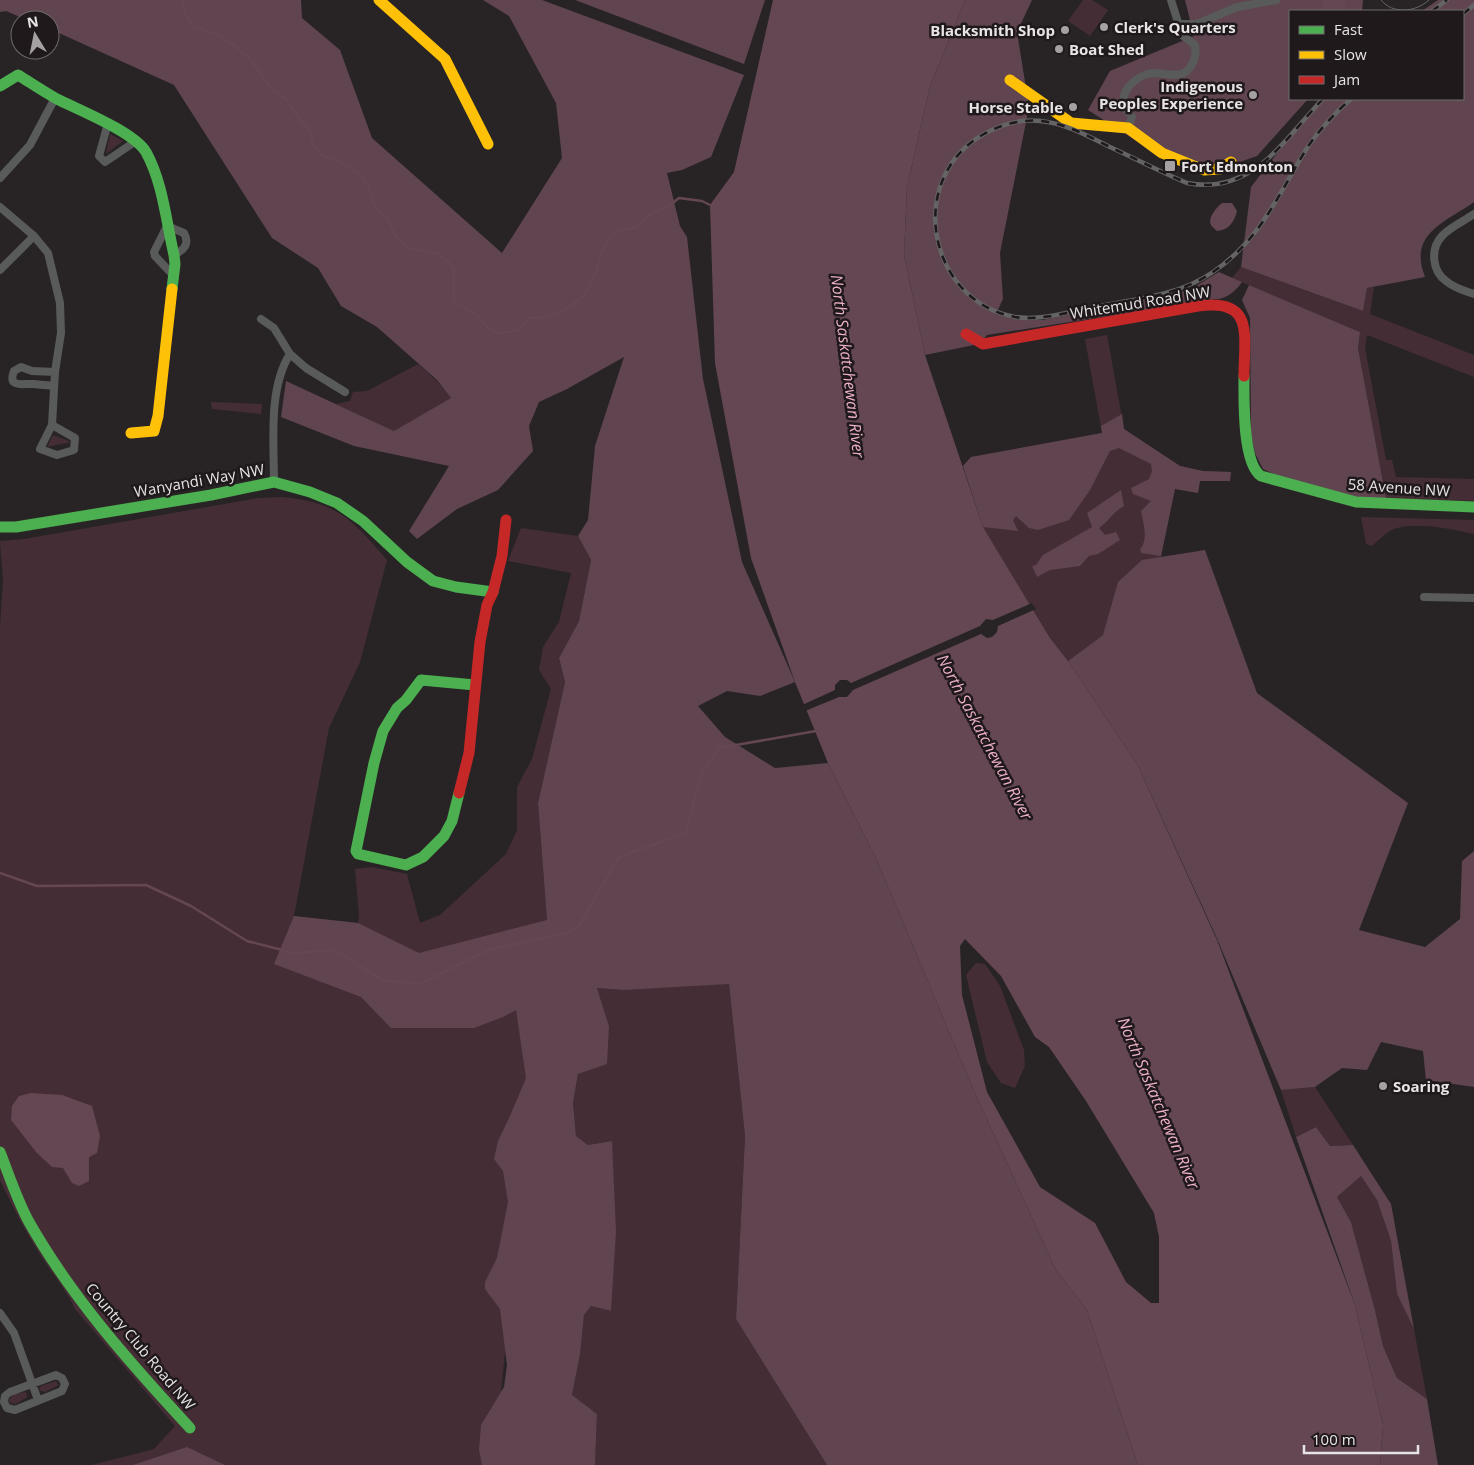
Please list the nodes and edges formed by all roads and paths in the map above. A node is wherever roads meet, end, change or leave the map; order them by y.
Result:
1 (379, 0) edge
2 (1171, 0) edge
3 (1276, 0) edge
4 (1178, 24) junction
5 (1010, 80) dead end
6 (0, 86) edge
7 (55, 98) junction
8 (108, 123) junction
9 (1128, 128) junction
10 (136, 141) junction
11 (488, 144) dead end
12 (1231, 162) dead end
13 (0, 178) edge
14 (0, 207) edge
15 (1474, 214) edge
16 (167, 226) junction
17 (34, 236) junction
18 (174, 255) junction
19 (0, 270) edge
20 (173, 275) junction
21 (1474, 294) edge
22 (261, 319) dead end
23 (966, 334) dead end
24 (290, 354) junction
25 (55, 372) junction
26 (54, 386) junction
27 (345, 392) dead end
28 (52, 425) junction
29 (131, 433) dead end
30 (1264, 478) joint
31 (274, 482) junction
32 (1474, 507) edge
33 (506, 520) dead end
34 (0, 527) edge
35 (493, 592) junction
36 (1424, 597) dead end
37 (1474, 598) edge
38 (475, 685) junction
39 (0, 1152) edge
40 (0, 1313) edge
41 (3, 1324) edge
42 (32, 1383) junction
43 (38, 1400) junction
44 (190, 1428) dead end

1 - 11 street
2 - 4 street
3 - 4 street
4 - 9 street
5 - 9 street
6 - 7 street
7 - 8 street
7 - 13 street
8 - 10 street
8 - 10 street
9 - 12 street
10 - 16 street
14 - 17 street
15 - 21 street
16 - 18 street
16 - 18 street
16 - 20 street
17 - 19 street
17 - 25 street
18 - 20 street
20 - 29 street
22 - 24 street
23 - 30 street, Whitemud Road NW
24 - 27 street
24 - 31 street
25 - 26 street
25 - 26 street
26 - 28 street
28 - 28 street
30 - 32 street, 58 Avenue NW
31 - 34 street, Wanyandi Way NW
31 - 35 street, Wanyandi Way NW
33 - 35 street
35 - 38 street
36 - 37 street
38 - 38 street
39 - 44 street, Country Club Road NW
40 - 41 street
41 - 42 street
42 - 43 street
42 - 43 street
42 - 43 street

